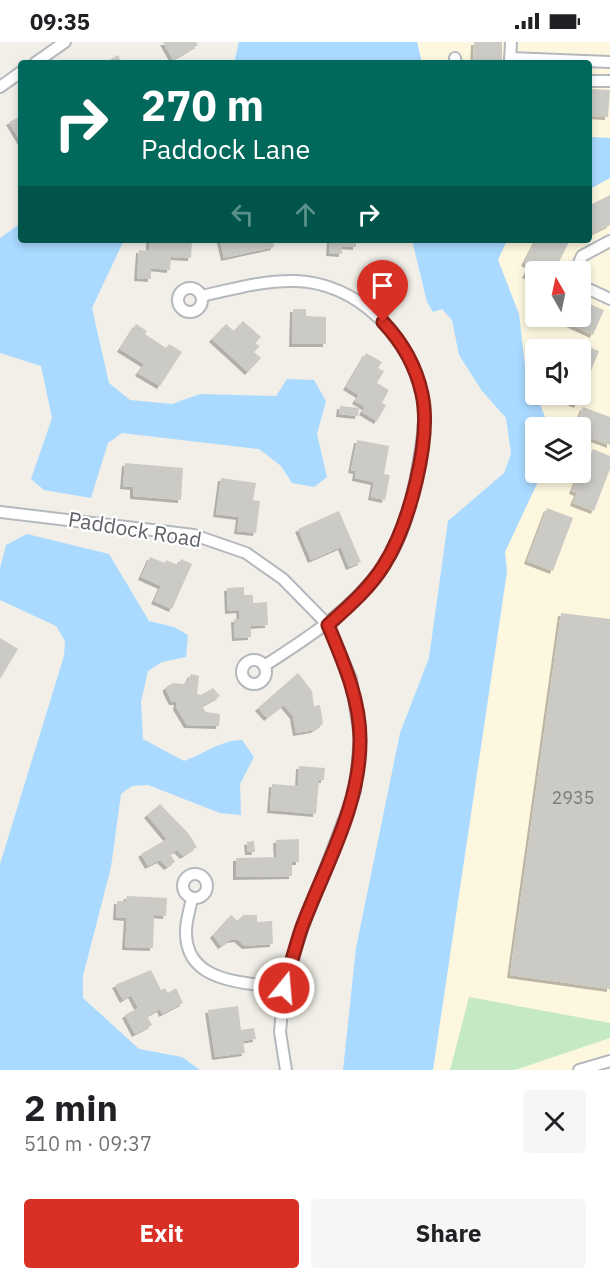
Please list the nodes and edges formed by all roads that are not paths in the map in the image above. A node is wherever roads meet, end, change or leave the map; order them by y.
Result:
1 (65, 42) edge
2 (511, 42) edge
3 (39, 60) edge
4 (510, 60) edge
5 (592, 62) edge
6 (610, 62) edge
7 (18, 74) edge
8 (592, 81) edge
9 (610, 81) edge
10 (0, 87) edge
11 (610, 241) edge
12 (580, 261) edge
13 (591, 290) edge
14 (202, 296) dead end
15 (610, 299) edge
16 (0, 512) edge
17 (328, 625) junction
18 (264, 666) dead end
19 (192, 898) dead end
20 (284, 988) junction
21 (610, 1061) edge
22 (286, 1070) edge
23 (579, 1070) edge

1 - 3 street
2 - 4 street
5 - 6 street
7 - 10 street
8 - 9 street
11 - 12 street
13 - 15 street
14 - 17 street
16 - 17 street, Paddock Road
17 - 18 street
17 - 20 street, Paddock Road
19 - 20 street
20 - 22 street, Paddock Road
21 - 23 street

